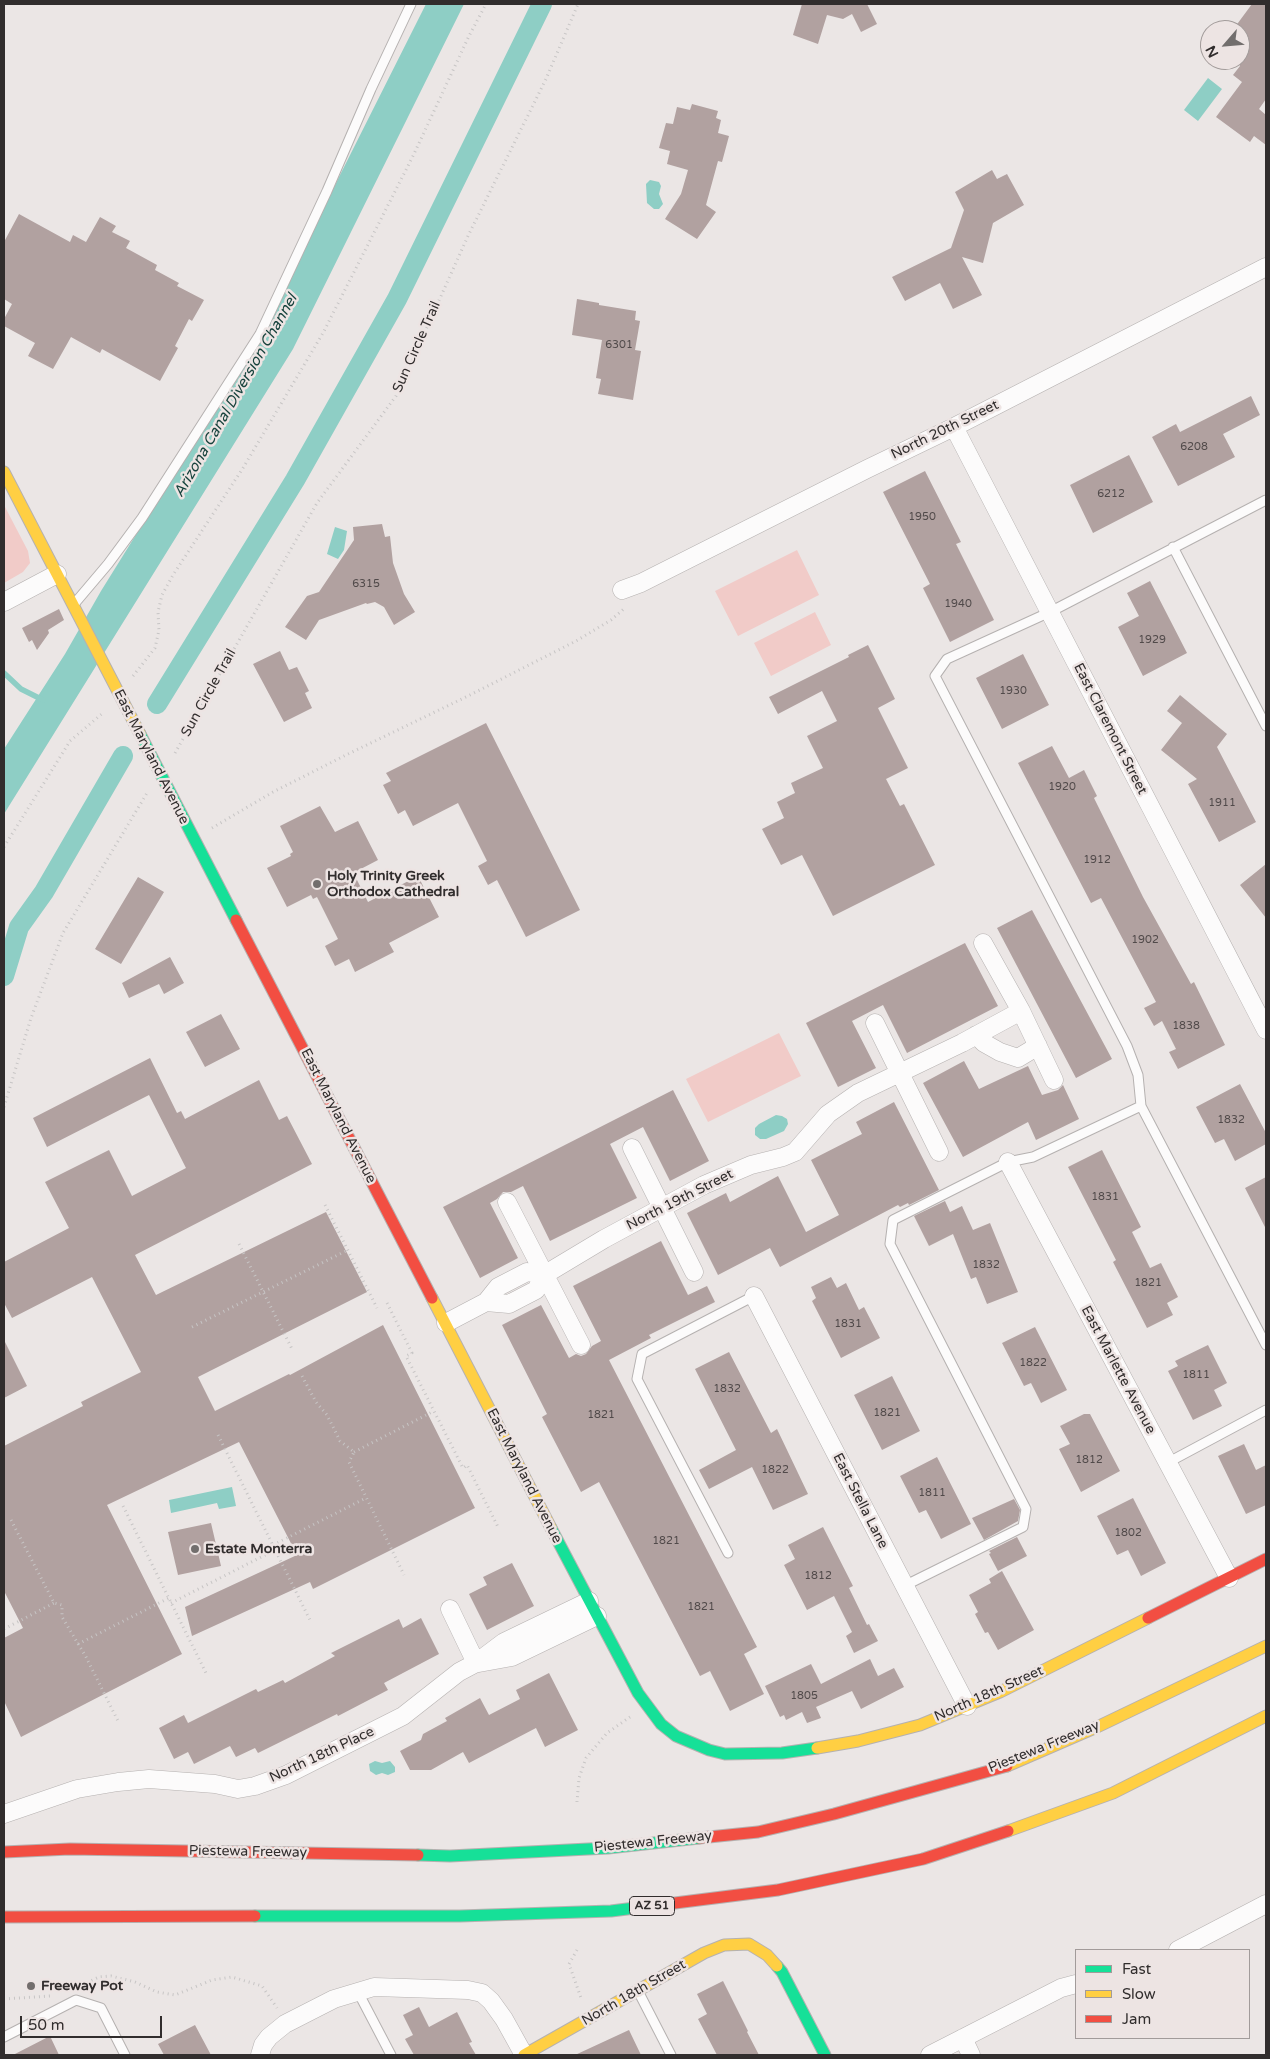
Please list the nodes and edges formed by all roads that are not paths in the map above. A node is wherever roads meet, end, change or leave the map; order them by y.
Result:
1 (411, 4) edge
2 (1266, 268) edge
3 (954, 427) junction
4 (4, 472) edge
5 (1266, 500) edge
6 (1173, 547) junction
7 (57, 574) junction
8 (622, 590) dead end
9 (4, 602) edge
10 (73, 605) junction
11 (1050, 612) junction
12 (1266, 726) edge
13 (983, 943) dead end
14 (1021, 1010) junction
15 (875, 1023) dead end
16 (1266, 1030) edge
17 (976, 1035) junction
18 (1038, 1046) junction
19 (900, 1073) junction
20 (1054, 1080) dead end
21 (1141, 1106) junction
22 (632, 1148) dead end
23 (939, 1152) dead end
24 (1008, 1162) junction
25 (507, 1202) dead end
26 (661, 1208) junction
27 (694, 1272) dead end
28 (544, 1274) junction
29 (754, 1296) joint
30 (446, 1323) junction
31 (581, 1345) dead end
32 (1266, 1345) edge
33 (1266, 1410) edge
34 (1168, 1463) junction
35 (728, 1553) dead end
36 (1266, 1559) edge
37 (1229, 1578) junction
38 (904, 1586) junction
39 (593, 1608) junction
40 (450, 1609) dead end
41 (1266, 1646) edge
42 (476, 1664) junction
43 (967, 1706) junction
44 (1266, 1716) edge
45 (692, 1744) joint
46 (4, 1814) edge
47 (4, 1852) edge
48 (1266, 1904) edge
49 (4, 1917) edge
50 (1180, 1949) edge
51 (1075, 1984) edge
52 (638, 1991) junction
53 (358, 1992) junction
54 (4, 2037) edge
55 (963, 2038) junction
56 (125, 2055) edge
57 (260, 2055) edge
58 (391, 2055) edge
59 (524, 2055) edge
60 (671, 2055) edge
61 (825, 2055) edge
62 (930, 2055) edge
63 (971, 2055) edge

1 - 10 lane
2 - 3 street, North 20th Street
3 - 8 street, North 20th Street
3 - 11 street, East Claremont Street
4 - 7 main road, East Maryland Avenue
5 - 6 lane
6 - 11 lane
6 - 12 lane
7 - 9 street
7 - 10 main road, East Maryland Avenue
10 - 30 main road, East Maryland Avenue
11 - 16 street, East Claremont Street
11 - 21 lane
13 - 14 street
14 - 17 street, North 19th Street
14 - 18 street
15 - 19 street
17 - 18 street
17 - 19 street, North 19th Street
18 - 20 street
19 - 23 street
19 - 26 street, North 19th Street
21 - 24 lane
21 - 32 lane
22 - 26 street
24 - 34 street, East Marlette Avenue
24 - 38 lane
25 - 28 street
26 - 27 street
26 - 28 street, North 19th Street
28 - 30 street, North 19th Street
28 - 31 street
29 - 35 lane
29 - 38 street, East Stella Lane
30 - 39 main road, East Maryland Avenue
33 - 34 lane
34 - 37 street, East Marlette Avenue
36 - 37 main road, North 18th Street
37 - 43 main road, North 18th Street
38 - 43 street, East Stella Lane
39 - 42 street, North 18th Place
39 - 45 main road, East Maryland Avenue
40 - 42 street
41 - 47 main road, Piestewa Freeway
42 - 46 street, North 18th Place
43 - 45 main road, North 18th Street
44 - 49 main road, AZ 51
48 - 50 street
51 - 55 street
52 - 59 main road, North 18th Street
52 - 60 lane
52 - 61 main road, North 18th Street
53 - 57 street
53 - 58 lane
53 - 59 street
54 - 56 lane
55 - 62 street
55 - 63 street

